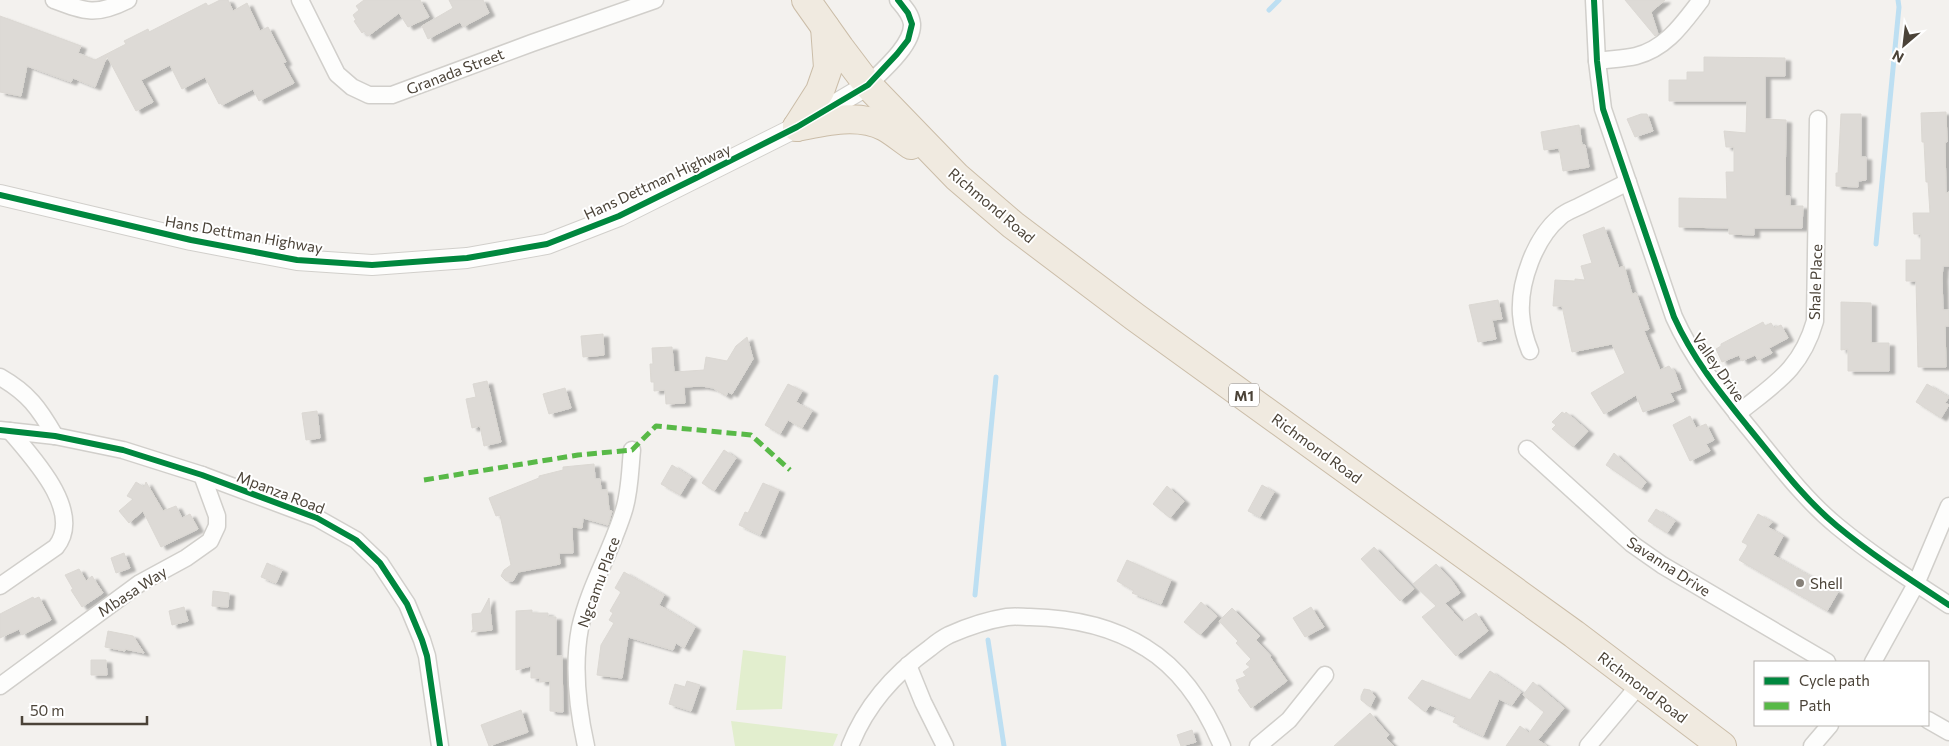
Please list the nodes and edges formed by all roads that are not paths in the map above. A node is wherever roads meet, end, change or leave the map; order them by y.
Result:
1 (54, 0) edge
2 (128, 0) edge
3 (300, 0) edge
4 (655, 0) edge
5 (806, 0) edge
6 (898, 0) edge
7 (1594, 0) edge
8 (1701, 0) edge
9 (825, 27) junction
10 (1597, 61) junction
11 (868, 85) junction
12 (1818, 119) dead end
13 (798, 126) junction
14 (957, 177) junction
15 (1628, 182) junction
16 (0, 195) edge
17 (1530, 351) dead end
18 (0, 377) edge
19 (1737, 414) junction
20 (5, 431) edge
21 (55, 436) junction
22 (1527, 449) dead end
23 (632, 450) dead end
24 (202, 475) junction
25 (1949, 506) edge
26 (1916, 584) junction
27 (0, 586) edge
28 (1949, 605) edge
29 (1824, 661) edge
30 (1874, 661) edge
31 (908, 665) junction
32 (1325, 675) dead end
33 (1640, 684) junction
34 (0, 686) edge
35 (1929, 721) edge
36 (1829, 726) edge
37 (1949, 732) edge
38 (440, 746) edge
39 (586, 746) edge
40 (850, 746) edge
41 (944, 746) edge
42 (1222, 746) edge
43 (1258, 746) edge
44 (1588, 746) edge
45 (1722, 746) edge
46 (1812, 746) edge

1 - 2 street
3 - 4 street, Granada Street
5 - 9 highway, Richmond Road / M1
6 - 11 street
7 - 10 street, Valley Drive
8 - 10 street
9 - 11 highway, Richmond Road / M1
9 - 13 highway
10 - 15 street, Valley Drive
11 - 13 street, Hans Dettman Highway
11 - 14 highway, Richmond Road / M1
12 - 19 street, Shale Place
13 - 14 highway
13 - 16 street, Hans Dettman Highway
14 - 33 highway, Richmond Road / M1
15 - 17 street
15 - 19 street, Valley Drive
18 - 21 street
19 - 26 street, Valley Drive
20 - 21 street, Mpanza Road
20 - 27 street
21 - 24 street, Mpanza Road
22 - 29 street, Savanna Drive
23 - 39 street, Ngcamu Place
24 - 34 street, Mbasa Way
24 - 38 street, Mpanza Road
25 - 26 street
26 - 28 street, Valley Drive
26 - 30 street
31 - 40 street
31 - 41 street
31 - 42 street
32 - 43 street
33 - 44 street
33 - 45 highway, Richmond Road / M1
35 - 37 street
36 - 46 street

